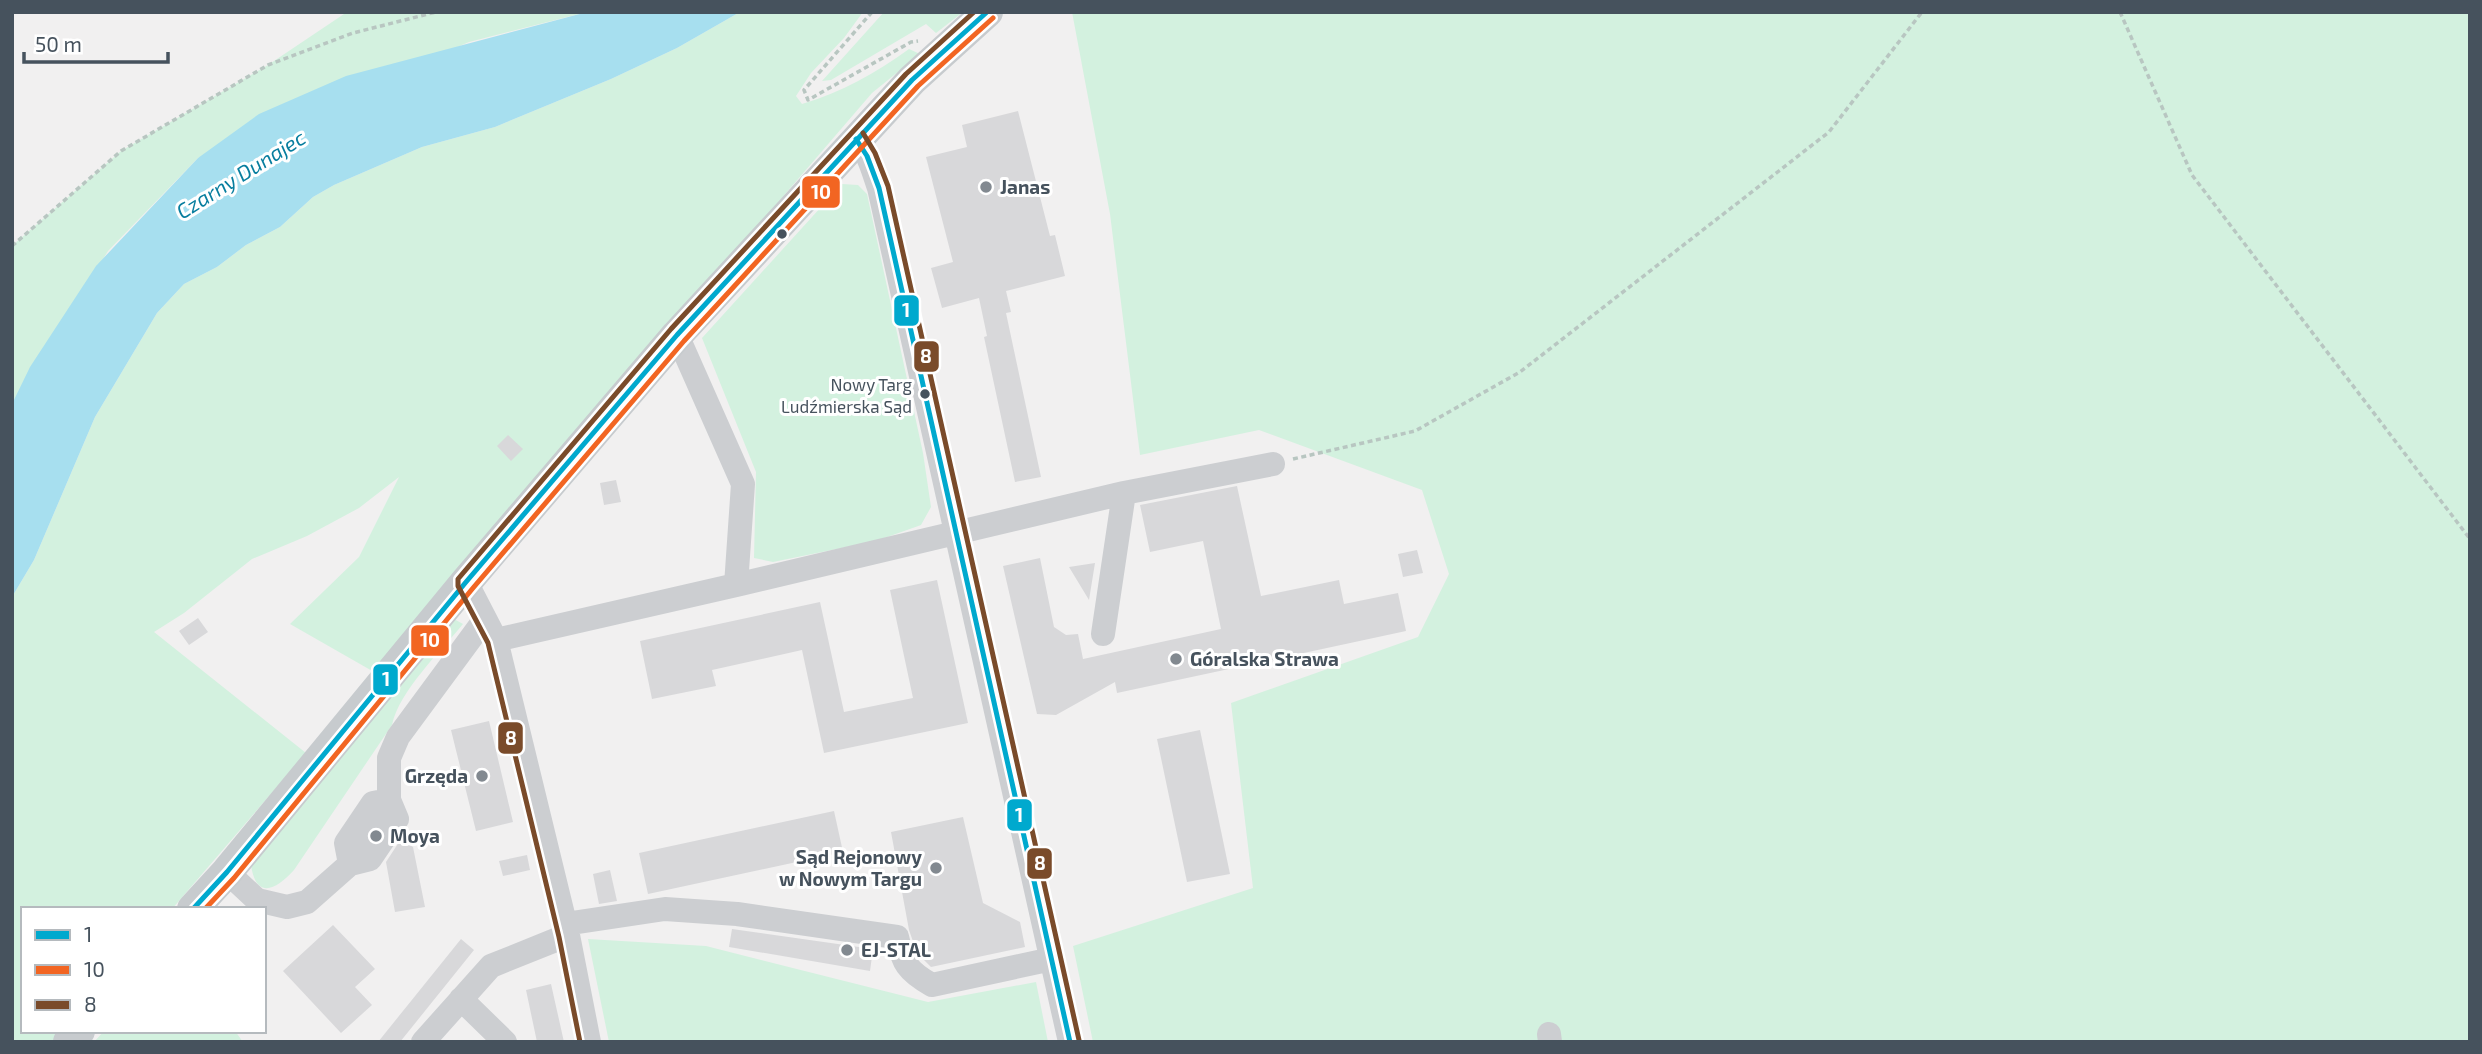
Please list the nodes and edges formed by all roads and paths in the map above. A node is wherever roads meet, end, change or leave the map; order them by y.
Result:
1 (436, 12) edge
2 (872, 12) edge
3 (987, 12) edge
4 (1922, 12) edge
5 (2120, 12) edge
6 (939, 54) junction
7 (856, 139) junction
8 (12, 246) edge
9 (677, 335) junction
10 (1273, 464) joint
11 (1124, 493) junction
12 (956, 533) junction
13 (2470, 539) edge
14 (466, 582) junction
15 (736, 585) junction
16 (491, 629) junction
17 (1103, 634) dead end
18 (227, 872) junction
19 (195, 907) edge
20 (567, 930) junction
21 (1052, 960) junction
22 (461, 999) junction
23 (423, 1042) edge
24 (505, 1042) edge
25 (589, 1042) edge
26 (1070, 1042) edge

1 - 8 path
2 - 6 path
3 - 6 main road
4 - 10 path
5 - 13 path
6 - 7 main road
7 - 9 main road
7 - 12 street
9 - 14 main road
9 - 15 street
10 - 11 street
11 - 12 street
11 - 17 street
12 - 15 street
12 - 21 street
14 - 16 street
14 - 18 main road
15 - 16 street
16 - 18 street
16 - 20 street
18 - 19 main road
20 - 21 street
20 - 22 street
20 - 25 street
21 - 26 street
22 - 23 street
22 - 24 street

